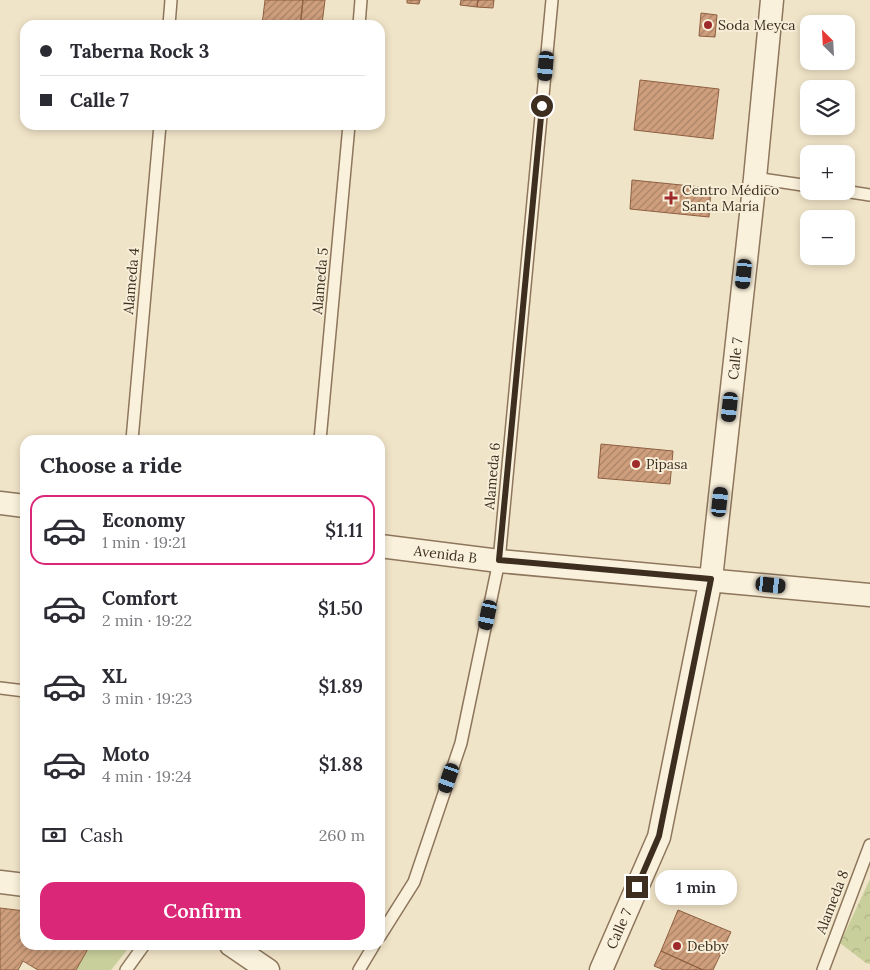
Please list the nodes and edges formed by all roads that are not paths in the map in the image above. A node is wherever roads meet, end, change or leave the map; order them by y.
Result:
1 (171, 0) edge
2 (361, 0) edge
3 (552, 0) edge
4 (772, 0) edge
5 (169, 20) edge
6 (359, 20) edge
7 (160, 130) edge
8 (349, 130) edge
9 (755, 178) junction
10 (800, 185) edge
11 (855, 193) edge
12 (870, 195) edge
13 (132, 435) edge
14 (320, 435) edge
15 (0, 503) edge
16 (20, 505) edge
17 (385, 547) edge
18 (499, 560) junction
19 (711, 579) junction
20 (870, 595) edge
21 (0, 688) edge
22 (20, 690) edge
23 (870, 845) edge
24 (0, 882) edge
25 (20, 884) edge
26 (385, 928) edge
27 (140, 950) edge
28 (238, 950) edge
29 (371, 950) edge
30 (827, 969) edge
31 (126, 970) edge
32 (268, 970) edge
33 (359, 970) edge
34 (601, 970) edge

1 - 5 lane
2 - 6 lane
3 - 18 lane, Alameda 6
4 - 9 street, Calle 7
7 - 13 lane, Alameda 4
8 - 14 lane, Alameda 5
9 - 10 lane
9 - 19 street, Calle 7
11 - 12 lane
15 - 16 street
17 - 18 street, Avenida B
18 - 19 street, Avenida B
18 - 26 lane, Alameda 6
19 - 20 street, Avenida B
19 - 34 street, Calle 7
21 - 22 lane
23 - 30 lane, Alameda 8
24 - 25 street
27 - 31 lane
28 - 32 street
29 - 33 lane

